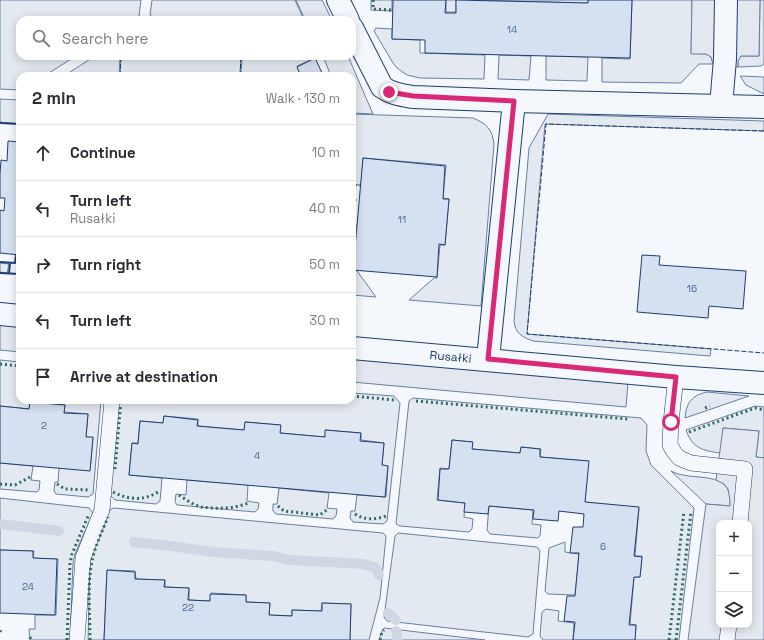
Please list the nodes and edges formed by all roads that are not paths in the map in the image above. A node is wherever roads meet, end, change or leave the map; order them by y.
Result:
1 (338, 0) edge
2 (726, 0) edge
3 (346, 16) edge
4 (356, 36) edge
5 (514, 101) junction
6 (721, 106) junction
7 (764, 107) edge
8 (0, 314) edge
9 (16, 316) edge
10 (356, 348) edge
11 (488, 359) junction
12 (676, 377) junction
13 (764, 383) edge
14 (112, 404) edge
15 (740, 520) edge
16 (729, 628) edge
17 (77, 640) edge
18 (727, 640) edge

1 - 3 street
2 - 6 street
4 - 5 street
5 - 6 street
5 - 11 street
6 - 7 street
8 - 9 street
10 - 11 street, Rusałki
11 - 12 street, Rusałki
12 - 13 street, Rusałki
12 - 15 lane
14 - 17 lane
16 - 18 lane

